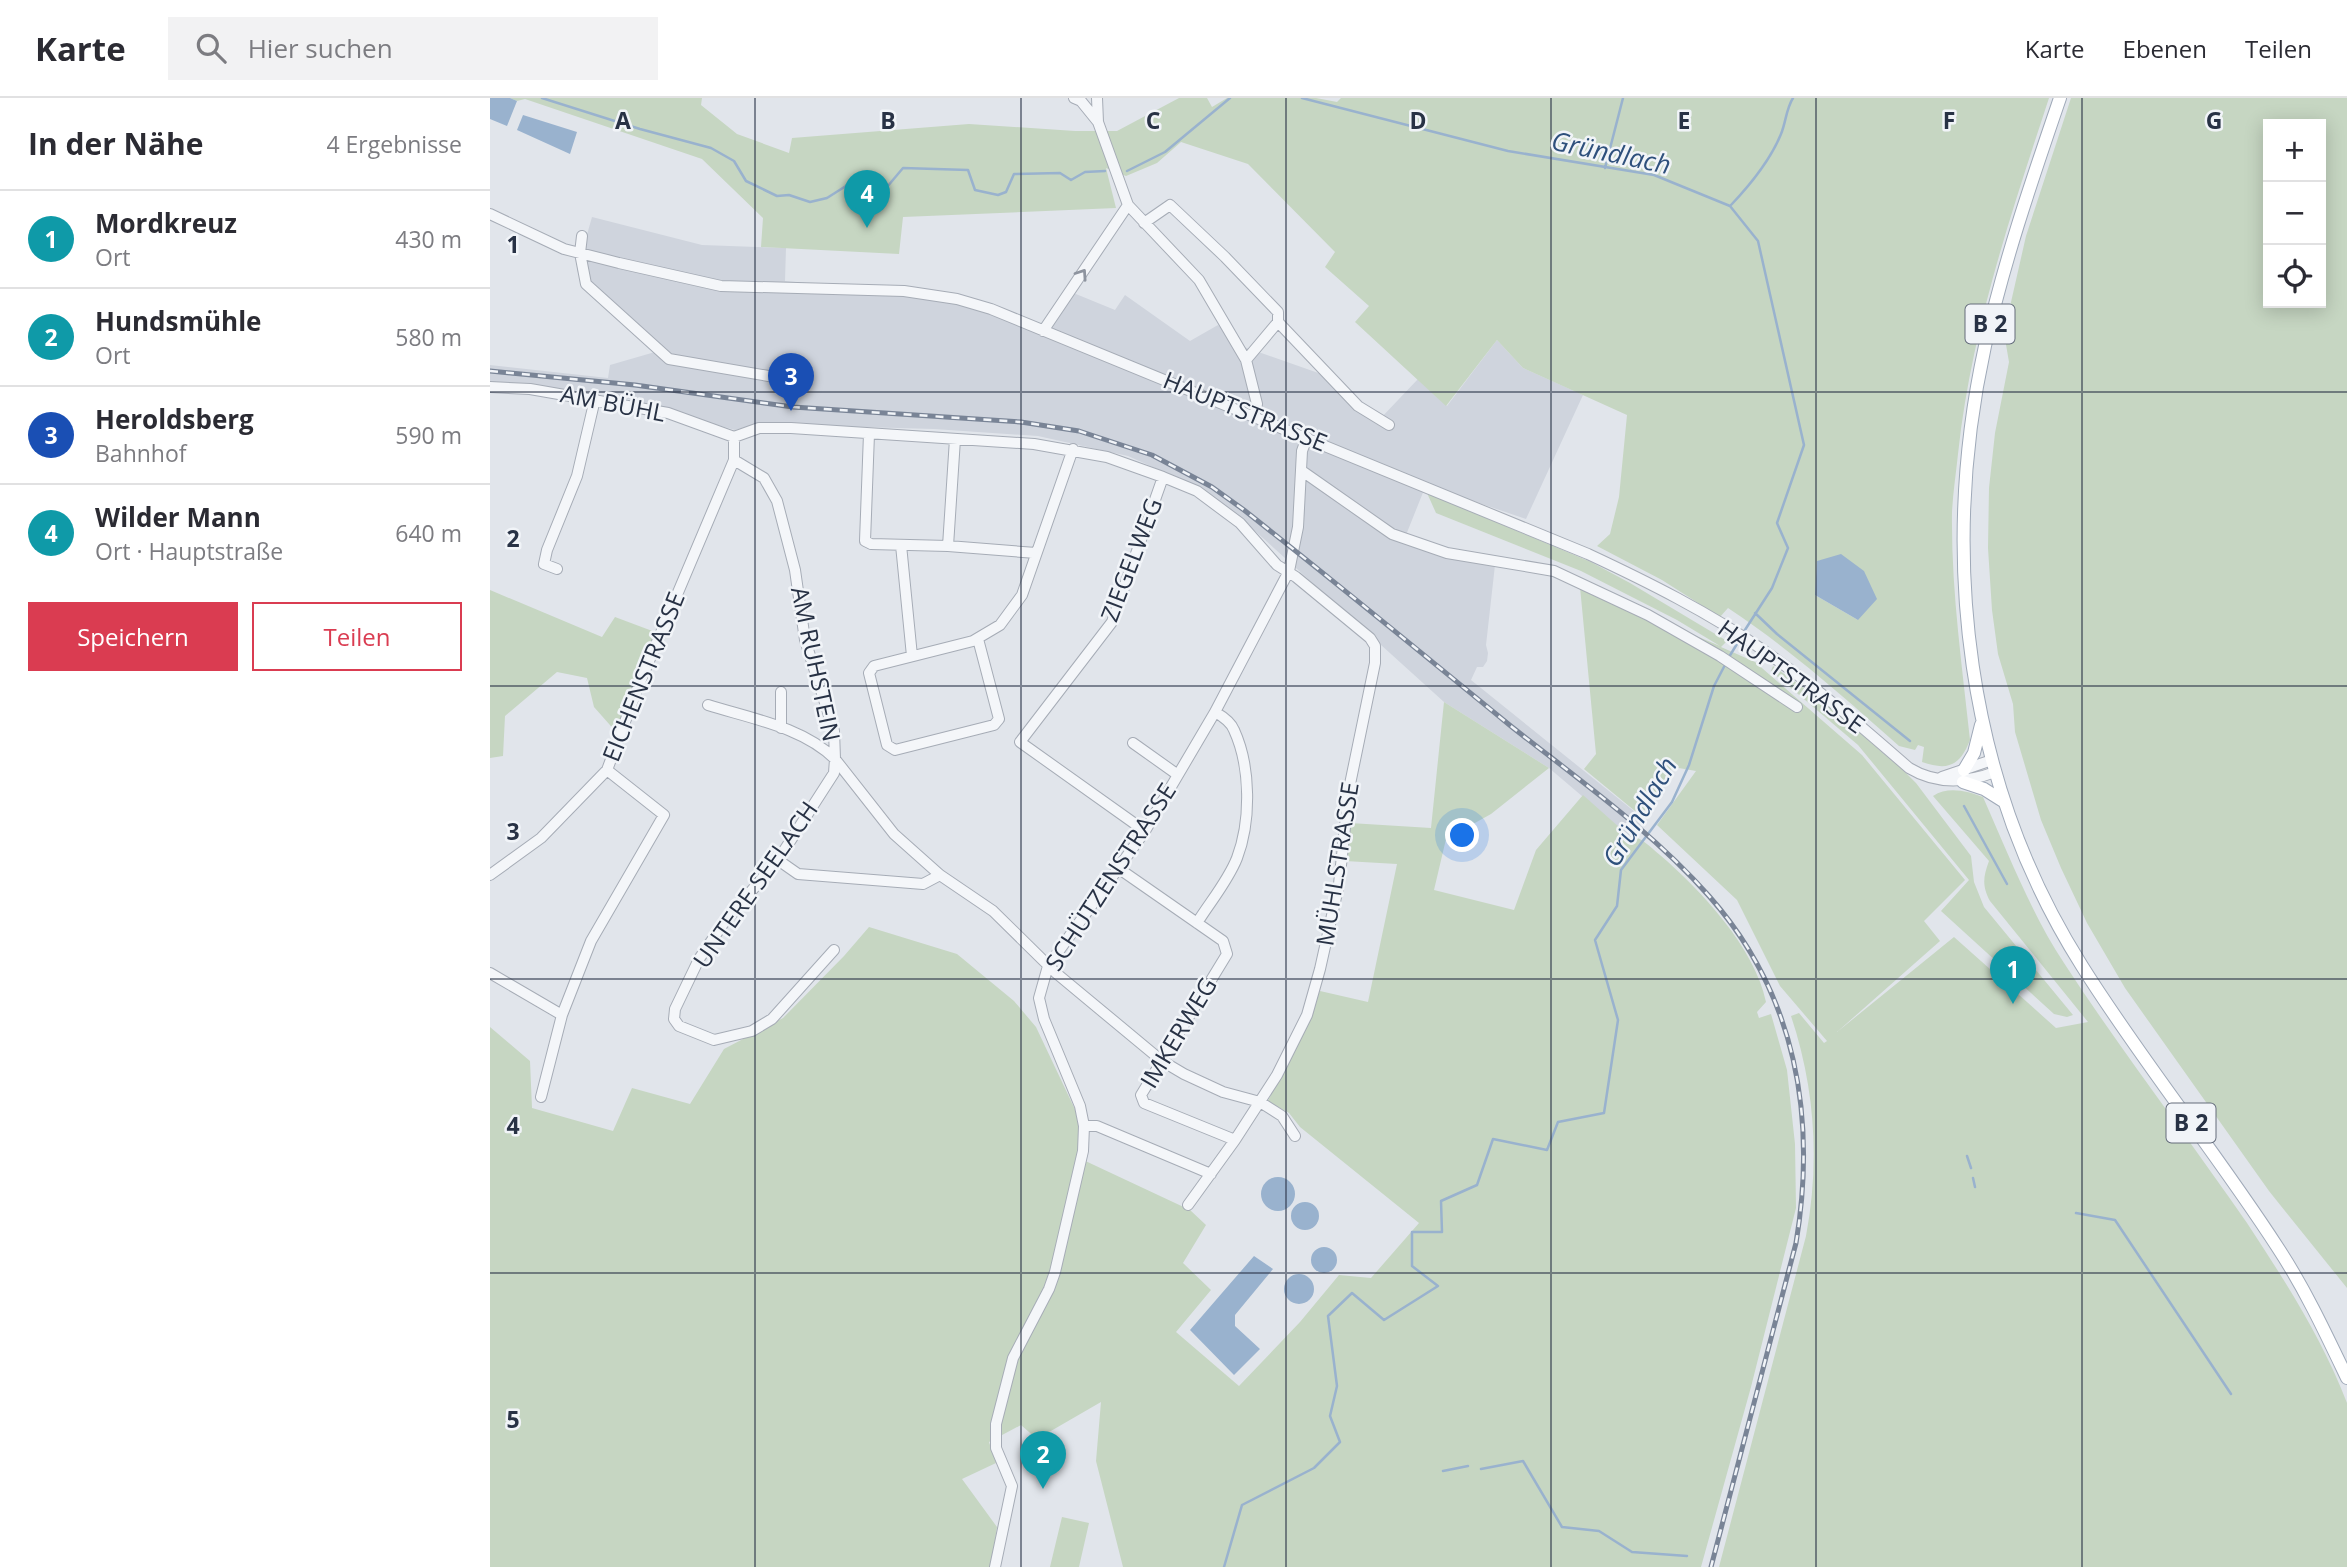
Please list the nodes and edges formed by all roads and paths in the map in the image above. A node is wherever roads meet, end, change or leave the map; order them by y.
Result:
1 (1097, 98) edge
2 (2060, 98) edge
3 (1080, 99) edge
4 (1098, 122) junction
5 (1128, 205) junction
6 (490, 214) edge
7 (1144, 223) junction
8 (582, 236) dead end
9 (580, 253) junction
10 (1278, 322) junction
11 (1044, 331) junction
12 (1246, 360) junction
13 (780, 378) dead end
14 (490, 387) edge
15 (596, 399) junction
16 (1254, 416) junction
17 (1390, 425) dead end
18 (869, 434) junction
19 (733, 437) junction
20 (1307, 437) junction
21 (955, 439) junction
22 (1073, 449) junction
23 (734, 460) junction
24 (1301, 471) junction
25 (1163, 477) junction
26 (901, 545) junction
27 (948, 546) junction
28 (1036, 553) junction
29 (557, 569) dead end
30 (1289, 571) junction
31 (978, 639) junction
32 (912, 656) junction
33 (781, 692) dead end
34 (708, 705) dead end
35 (1797, 707) dead end
36 (1215, 712) junction
37 (1981, 715) junction
38 (781, 728) junction
39 (1133, 743) dead end
40 (835, 759) junction
41 (1994, 766) junction
42 (607, 770) junction
43 (1178, 775) junction
44 (1964, 776) junction
45 (2003, 801) junction
46 (1145, 831) junction
47 (778, 860) junction
48 (1118, 868) junction
49 (490, 875) edge
50 (940, 875) junction
51 (1197, 923) junction
52 (834, 950) dead end
53 (1048, 966) junction
54 (490, 973) edge
55 (562, 1016) junction
56 (1162, 1061) junction
57 (541, 1097) dead end
58 (1260, 1102) junction
59 (1084, 1126) junction
60 (1295, 1136) dead end
61 (1235, 1140) junction
62 (1211, 1174) junction
63 (1188, 1205) dead end
64 (2347, 1378) edge
65 (995, 1567) edge

1 - 4 street
2 - 37 main road, B 2
3 - 4 street
4 - 5 street
5 - 7 street
11 -> 5 street
6 - 9 street, HAUPTSTRASSE
7 - 10 street
7 - 12 street
8 - 9 street
9 - 11 street, HAUPTSTRASSE
9 - 13 street
10 - 12 street
10 - 17 street
11 - 16 street, HAUPTSTRASSE
12 - 16 street
14 - 15 street, AM BÜHL
15 - 19 street, AM BÜHL
15 - 29 street
16 - 20 street, HAUPTSTRASSE
18 - 19 street, MÜHLSTRASSE
18 - 21 street, MÜHLSTRASSE
18 - 26 street
19 - 23 street, EICHENSTRASSE
20 - 24 street, SCHÜTZENSTRASSE
20 - 44 street, HAUPTSTRASSE
21 - 22 street, MÜHLSTRASSE
21 - 27 street
22 - 25 street, MÜHLSTRASSE
22 - 28 street
23 - 40 street, AM RUHSTEIN
23 - 42 street, EICHENSTRASSE
24 - 30 street, SCHÜTZENSTRASSE
24 - 35 street
25 - 30 street, MÜHLSTRASSE
25 - 46 street, ZIEGELWEG
26 - 27 street
26 - 32 street
27 - 28 street
28 - 31 street
30 - 36 street, SCHÜTZENSTRASSE
30 - 58 street, MÜHLSTRASSE
31 - 32 street
31 - 32 street
33 - 38 street
34 - 38 street
36 - 43 street, SCHÜTZENSTRASSE
36 - 51 street
37 - 41 main road, B 2
37 - 44 main road
38 - 40 street
39 - 43 street, SCHÜTZENSTRASSE
40 - 47 street, UNTERE SEELACH
40 - 50 street, AM RUHSTEIN
41 - 44 street, HAUPTSTRASSE
41 - 45 main road, B 2
42 - 49 street, EICHENSTRASSE
42 - 55 street
43 - 46 street, SCHÜTZENSTRASSE
44 - 45 main road
45 - 64 main road, B 2
46 - 48 street, SCHÜTZENSTRASSE
47 - 50 street
47 - 52 street, UNTERE SEELACH
48 - 51 street, IMKERWEG
48 - 53 street, SCHÜTZENSTRASSE
50 - 53 street, AM RUHSTEIN
51 - 56 street, IMKERWEG
53 - 56 street, AM RUHSTEIN
53 - 59 street, SCHÜTZENSTRASSE
54 - 55 street
55 - 57 street
56 - 58 street, AM RUHSTEIN
56 - 61 street, IMKERWEG
58 - 60 street
58 - 61 street, MÜHLSTRASSE
59 - 62 street
59 - 65 street, SCHÜTZENSTRASSE
61 - 62 street, MÜHLSTRASSE
62 - 63 street, MÜHLSTRASSE

